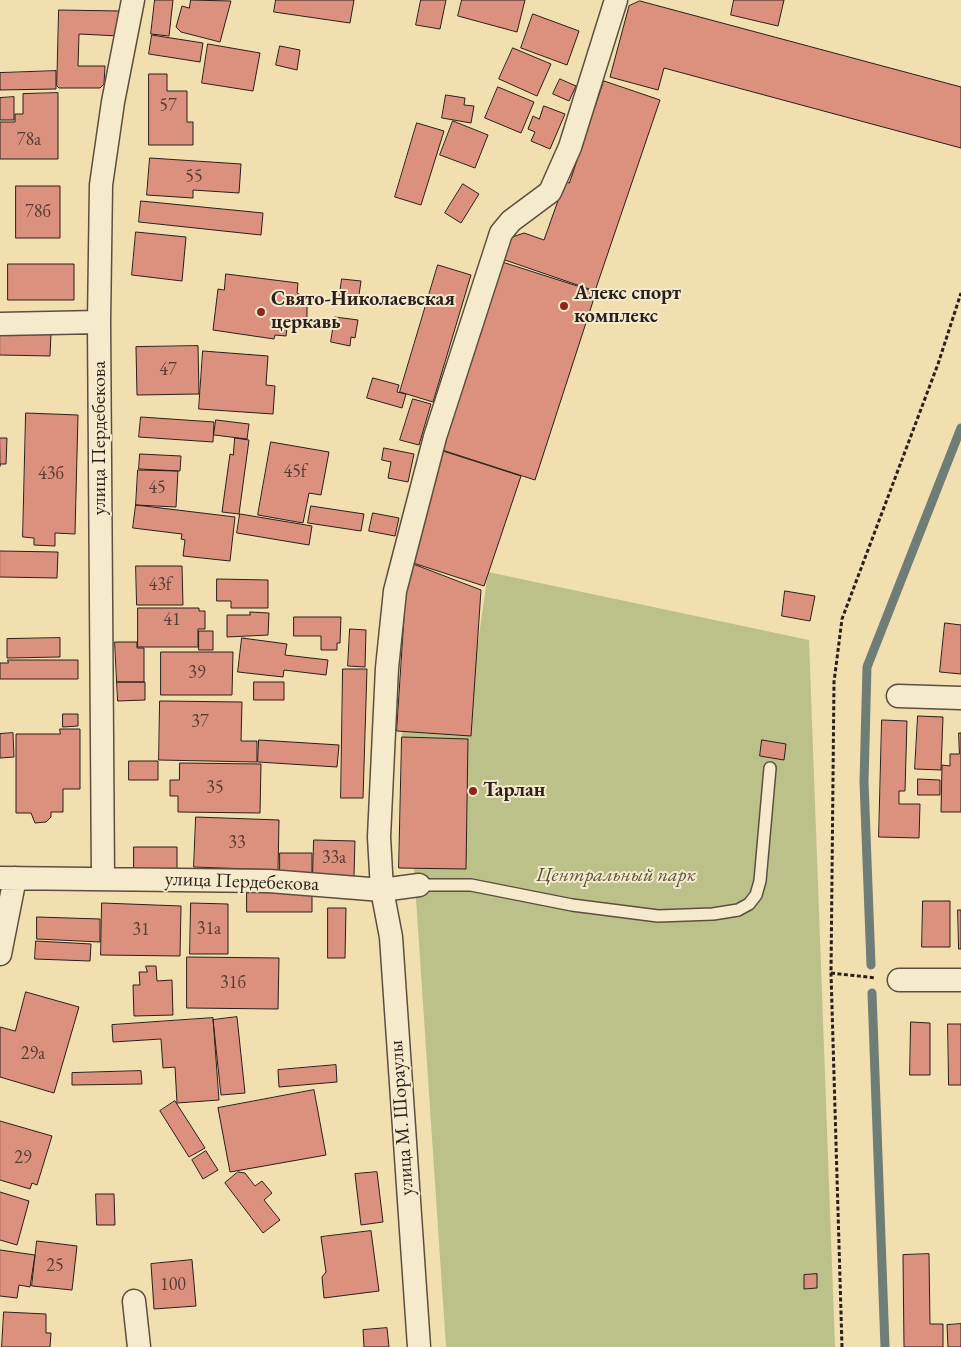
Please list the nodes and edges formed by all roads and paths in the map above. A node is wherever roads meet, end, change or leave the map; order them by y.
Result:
1 (132, 0) edge
2 (616, 0) edge
3 (961, 294) edge
4 (99, 322) junction
5 (0, 324) edge
6 (898, 696) dead end
7 (961, 698) edge
8 (770, 768) dead end
9 (8, 878) edge
10 (103, 879) junction
11 (419, 885) joint
12 (382, 890) junction
13 (0, 954) edge
14 (831, 973) junction
15 (899, 980) joint
16 (961, 980) edge
17 (134, 1301) dead end
18 (139, 1347) edge
19 (419, 1347) edge
20 (842, 1347) edge

1 - 4 street, улица Пердебекова
2 - 12 street, улица М. Шораулы
3 - 14 path
4 - 5 street
4 - 10 street, улица Пердебекова
6 - 7 street
8 - 11 lane
9 - 10 street, улица Пердебекова
9 - 13 street, улица Пердебекова
10 - 12 street, улица Пердебекова
11 - 12 street, улица Пердебекова
12 - 19 street, улица М. Шораулы
14 - 15 path
14 - 20 path
15 - 16 street
17 - 18 street

